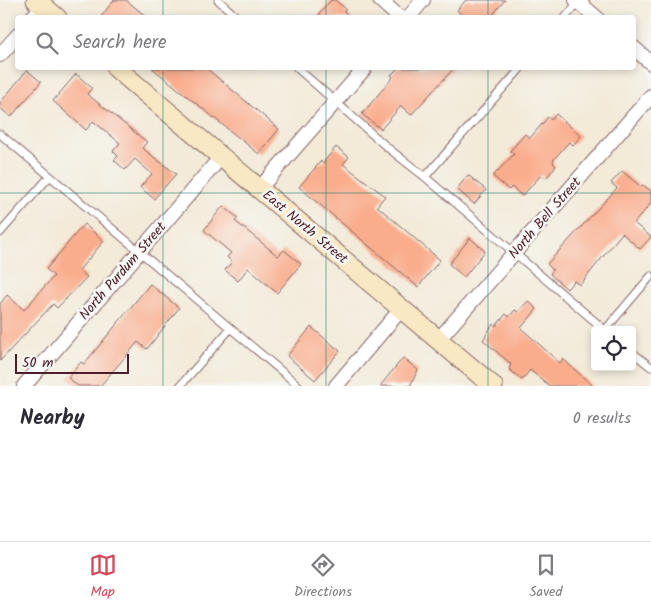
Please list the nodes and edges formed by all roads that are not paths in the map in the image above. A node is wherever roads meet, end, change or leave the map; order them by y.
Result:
1 (218, 0) edge
2 (380, 0) edge
3 (423, 0) edge
4 (578, 1) edge
5 (235, 15) edge
6 (397, 15) edge
7 (410, 15) edge
8 (566, 15) edge
9 (594, 15) edge
10 (15, 38) edge
11 (636, 50) edge
12 (0, 55) edge
13 (651, 63) edge
14 (118, 70) edge
15 (298, 70) edge
16 (363, 70) edge
17 (519, 70) edge
18 (651, 96) edge
19 (336, 101) junction
20 (0, 134) edge
21 (221, 157) junction
22 (50, 176) junction
23 (425, 177) junction
24 (259, 189) junction
25 (0, 233) edge
26 (139, 253) junction
27 (514, 254) junction
28 (651, 276) edge
29 (402, 308) junction
30 (230, 328) junction
31 (439, 339) junction
32 (636, 355) edge
33 (651, 367) edge
34 (24, 386) edge
35 (180, 386) edge
36 (299, 386) edge
37 (336, 386) edge
38 (493, 386) edge

1 - 5 lane
2 - 6 street
3 - 7 street
4 - 8 lane
4 - 9 street
10 - 12 street
11 - 13 street
14 - 21 street, East North Street
15 - 19 lane
16 - 19 street
17 - 23 lane
18 - 27 street, North Bell Street
19 - 23 lane
19 - 24 street
20 - 22 lane
21 - 24 street, East North Street
21 - 26 street, North Purdum Street
22 - 25 lane
22 - 26 lane
23 - 27 lane
24 - 29 street, East North Street
26 - 30 lane
26 - 34 street, North Purdum Street
27 - 28 lane
27 - 31 street, North Bell Street
29 - 31 street, East North Street
29 - 37 street
30 - 35 lane
30 - 36 lane
31 - 38 street, East North Street
32 - 33 lane

